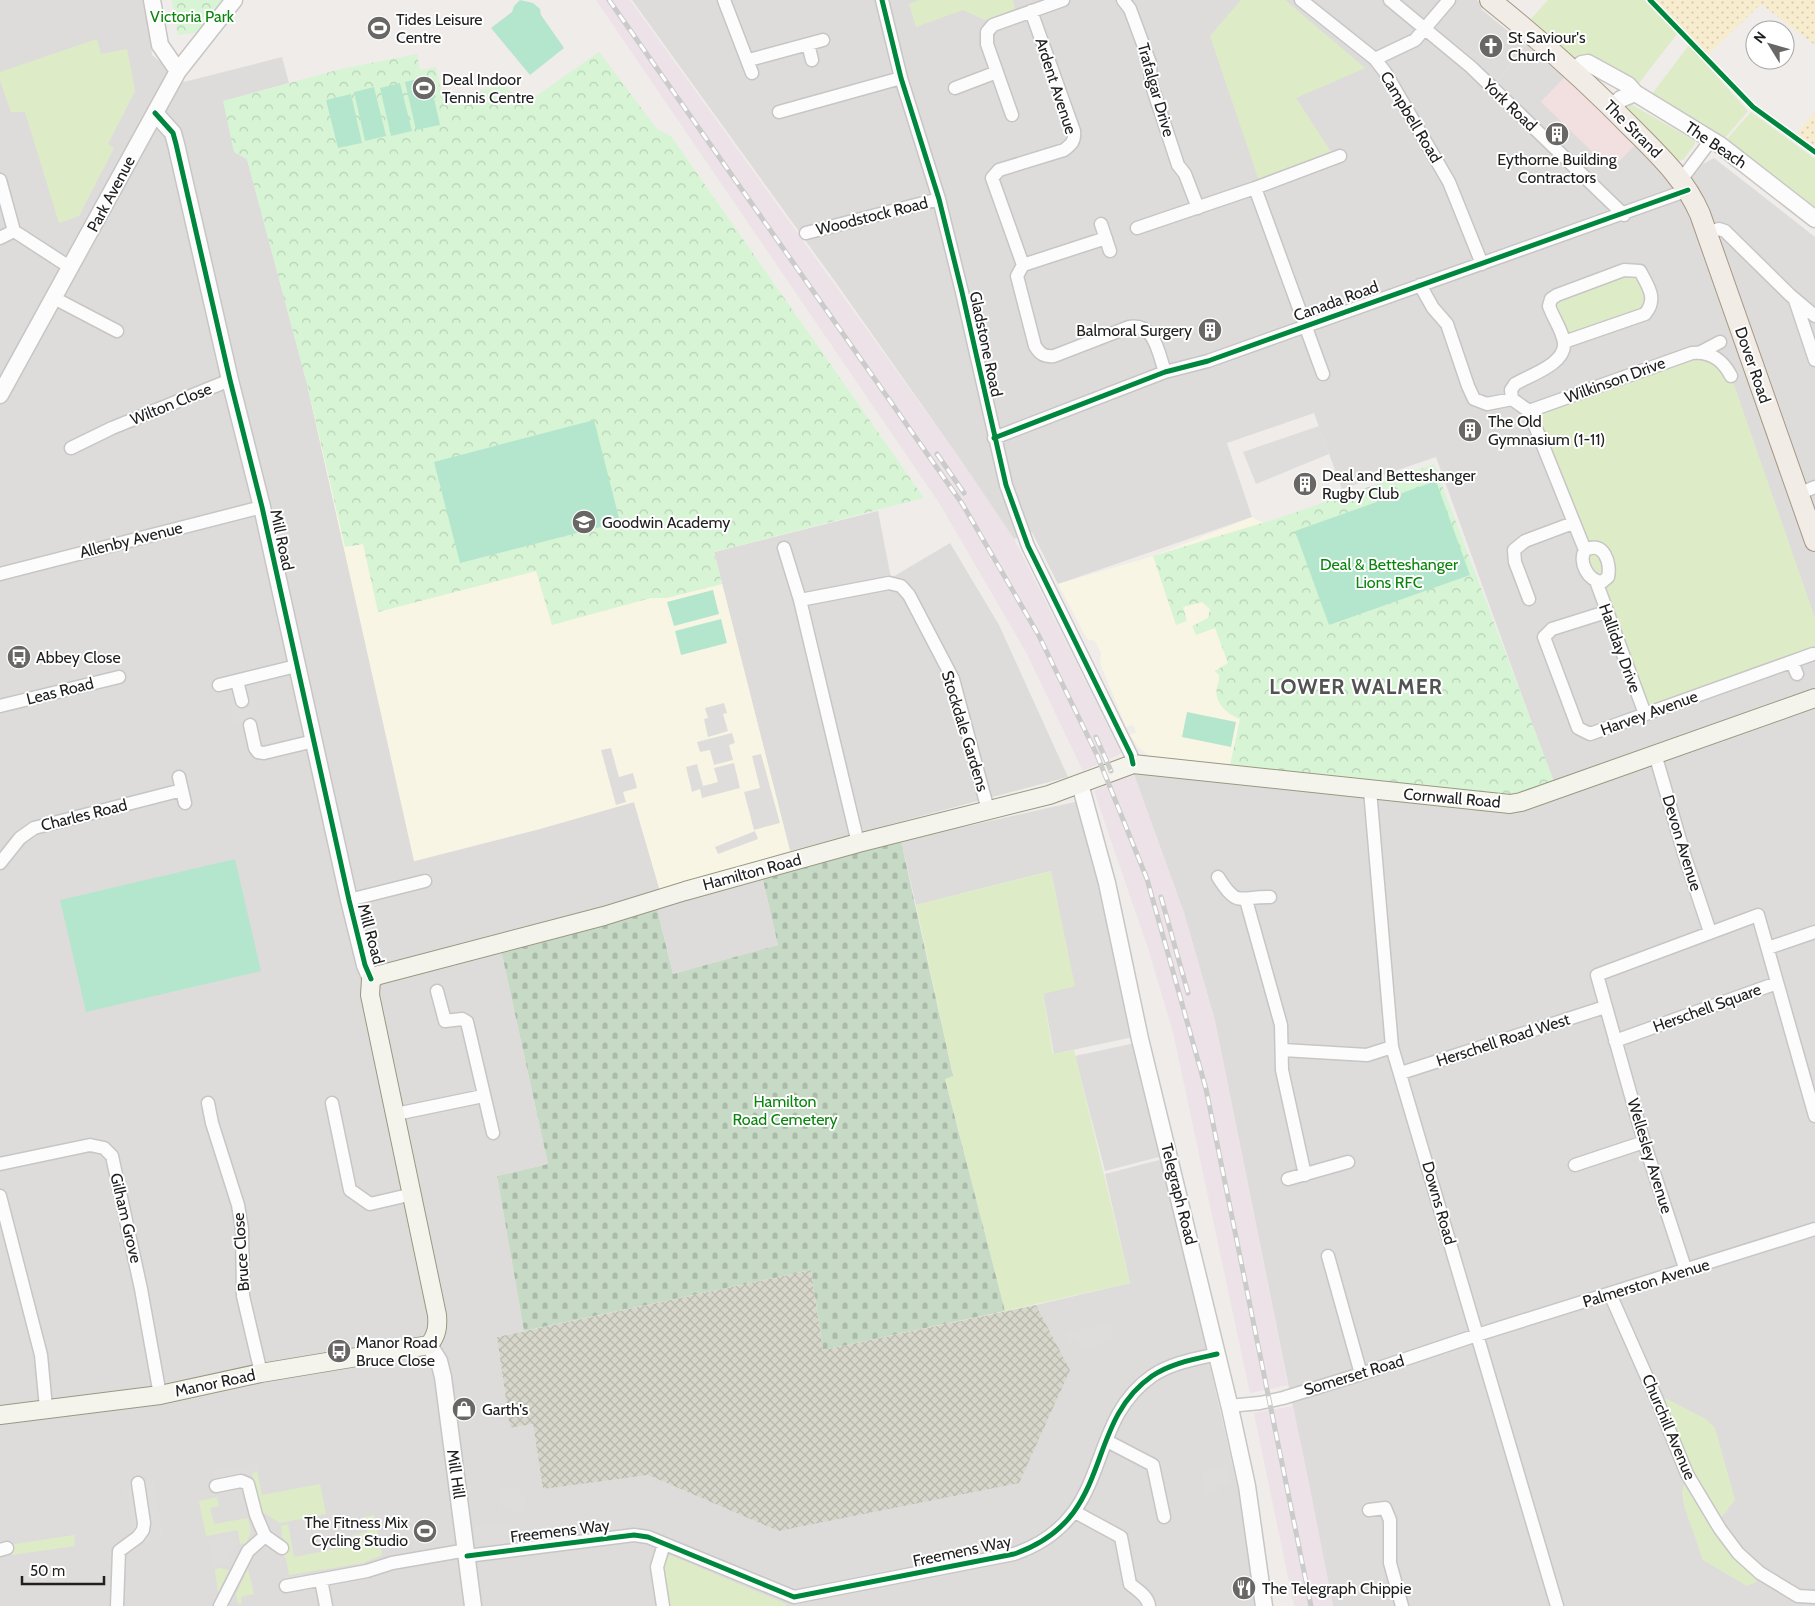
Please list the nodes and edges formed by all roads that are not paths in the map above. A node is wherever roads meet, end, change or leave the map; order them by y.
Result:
1 (152, 0) edge
2 (234, 0) edge
3 (724, 0) edge
4 (882, 0) edge
5 (1063, 0) edge
6 (1124, 0) edge
7 (1301, 0) edge
8 (1390, 0) edge
9 (1449, 0) edge
10 (1490, 0) edge
11 (1032, 11) junction
12 (1425, 28) junction
13 (823, 40) dead end
14 (808, 44) junction
15 (1375, 59) junction
16 (749, 60) junction
17 (812, 60) dead end
18 (178, 71) junction
19 (1574, 71) junction
20 (997, 72) junction
21 (752, 73) dead end
22 (901, 78) junction
23 (955, 88) dead end
24 (1635, 93) junction
25 (1612, 107) junction
26 (779, 112) dead end
27 (155, 113) junction
28 (1012, 115) dead end
29 (1711, 140) junction
30 (1340, 156) dead end
31 (0, 180) edge
32 (1684, 185) junction
33 (1255, 188) junction
34 (939, 199) junction
35 (1198, 208) junction
36 (1624, 215) junction
37 (1815, 219) edge
38 (1101, 224) dead end
39 (1137, 228) dead end
40 (14, 231) junction
41 (806, 233) dead end
42 (1707, 233) junction
43 (0, 238) edge
44 (1106, 238) junction
45 (1110, 251) dead end
46 (1482, 264) junction
47 (1023, 265) junction
48 (71, 268) junction
49 (1420, 285) junction
50 (54, 298) junction
51 (1795, 299) junction
52 (1815, 316) edge
53 (1306, 324) junction
54 (117, 331) dead end
55 (1564, 342) junction
56 (1720, 342) dead end
57 (1701, 352) junction
58 (1815, 360) edge
59 (1165, 372) junction
60 (1323, 374) dead end
61 (1731, 376) dead end
62 (230, 380) junction
63 (0, 395) edge
64 (1512, 398) junction
65 (1529, 411) junction
66 (994, 438) junction
67 (71, 448) dead end
68 (1806, 490) edge
69 (262, 507) junction
70 (1573, 523) junction
71 (1815, 541) edge
72 (784, 548) dead end
73 (1586, 550) junction
74 (0, 574) edge
75 (1596, 581) junction
76 (1529, 599) dead end
77 (800, 600) junction
78 (1606, 612) junction
79 (1813, 654) dead end
80 (1792, 662) junction
81 (296, 666) junction
82 (1797, 674) dead end
83 (119, 677) dead end
84 (237, 682) junction
85 (219, 686) dead end
86 (1815, 698) edge
87 (242, 701) dead end
88 (0, 706) edge
89 (1645, 714) junction
90 (250, 725) dead end
91 (314, 741) junction
92 (1655, 754) junction
93 (1133, 764) junction
94 (179, 777) dead end
95 (1080, 784) junction
96 (1370, 790) junction
97 (988, 810) junction
98 (858, 843) junction
99 (0, 863) edge
100 (1218, 877) dead end
101 (424, 882) dead end
102 (1270, 897) dead end
103 (349, 900) junction
104 (1246, 900) junction
105 (1710, 932) junction
106 (1815, 932) edge
107 (1768, 948) junction
108 (370, 979) junction
109 (1777, 983) junction
110 (437, 991) dead end
111 (1605, 1007) junction
112 (1615, 1041) junction
113 (1392, 1047) junction
114 (1283, 1050) junction
115 (1401, 1072) junction
116 (483, 1096) junction
117 (208, 1103) dead end
118 (332, 1103) dead end
119 (396, 1114) junction
120 (1815, 1116) edge
121 (493, 1133) dead end
122 (1644, 1142) junction
123 (1348, 1162) dead end
124 (0, 1164) edge
125 (1575, 1165) dead end
126 (1305, 1174) junction
127 (1288, 1179) dead end
128 (413, 1194) junction
129 (0, 1196) edge
130 (1815, 1229) edge
131 (1328, 1256) dead end
132 (1686, 1270) junction
133 (1610, 1294) junction
134 (1477, 1335) junction
135 (429, 1345) junction
136 (1217, 1354) junction
137 (261, 1373) junction
138 (1361, 1374) junction
139 (160, 1395) junction
140 (1229, 1406) junction
141 (46, 1408) junction
142 (0, 1415) edge
143 (1107, 1441) junction
144 (138, 1483) dead end
145 (216, 1486) dead end
146 (1369, 1510) dead end
147 (1075, 1512) junction
148 (1164, 1517) dead end
149 (265, 1536) junction
150 (664, 1544) junction
151 (282, 1548) dead end
152 (467, 1553) junction
153 (321, 1580) junction
154 (286, 1586) dead end
155 (1815, 1597) edge
156 (792, 1601) edge
157 (1797, 1601) edge
158 (117, 1606) edge
159 (220, 1606) edge
160 (326, 1606) edge
161 (473, 1606) edge
162 (663, 1606) edge
163 (1149, 1606) edge
164 (1264, 1606) edge
165 (1402, 1606) edge
166 (1557, 1606) edge

1 - 18 street
2 - 18 street, Park Avenue
3 - 16 street
4 - 22 street, Gladstone Road
5 - 11 street
6 - 35 street, Trafalgar Drive
7 - 15 street, Campbell Road
8 - 12 street, York Road
9 - 12 street
10 - 19 main road, The Strand
11 - 20 street
11 - 47 street, Ardent Avenue
12 - 15 street
12 - 36 street, York Road
13 - 14 street
14 - 16 street
14 - 17 street
15 - 46 street, Campbell Road
16 - 21 street
18 - 27 street, Park Avenue
19 - 24 street, The Strand
19 - 25 main road, The Strand
20 - 23 street
20 - 28 street
22 - 26 street
22 - 34 street, Gladstone Road
24 - 25 street
24 - 29 street, The Beach
25 - 32 main road, The Strand
27 - 48 street, Park Avenue
27 - 62 street, Mill Road
29 - 32 street
29 - 37 street, The Beach
30 - 33 street
31 - 40 street
32 - 36 street, Canada Road
32 - 42 main road, Dover Road
33 - 35 street
33 - 53 street
34 - 41 street, Woodstock Road
34 - 66 street, Gladstone Road
35 - 39 street
36 - 46 street, Canada Road
38 - 44 street
40 - 43 street
40 - 48 street
42 - 51 street
42 - 68 main road, Dover Road
44 - 45 street
44 - 47 street
46 - 49 street, Canada Road
47 - 59 street, Ardent Avenue
48 - 50 street, Park Avenue
49 - 53 street, Canada Road
49 - 64 street
50 - 54 street
50 - 63 street, Park Avenue
51 - 52 street
51 - 58 street
53 - 59 street, Canada Road
53 - 60 street
55 - 55 street
55 - 64 street
56 - 57 street, Wilkinson Drive
57 - 61 street
57 - 65 street, Wilkinson Drive
59 - 66 street, Canada Road
62 - 67 street, Wilton Close
62 - 69 street, Mill Road
64 - 65 street
65 - 70 street, Halliday Drive
66 - 93 street, Gladstone Road
68 - 71 main road, Dover Road
69 - 74 street, Allenby Avenue
69 - 81 street, Mill Road
70 - 73 street, Halliday Drive
70 - 76 street
72 - 77 street
73 - 75 street, Halliday Drive
73 - 75 street, Halliday Drive
75 - 78 street, Halliday Drive
77 - 97 street, Stockdale Gardens
77 - 98 street
78 - 89 street, Halliday Drive
78 - 89 street, Harvey Avenue
79 - 80 street, Harvey Avenue
80 - 82 street
80 - 89 street, Harvey Avenue
81 - 84 street
81 - 91 street, Mill Road
83 - 88 street, Leas Road
84 - 85 street
84 - 87 street
86 - 92 main road, Cornwall Road
90 - 91 street
91 - 103 street, Mill Road
92 - 96 main road, Cornwall Road
92 - 105 street, Devon Avenue
93 - 95 main road, Hamilton Road
93 - 96 main road, Cornwall Road
94 - 99 street, Charles Road
95 - 97 main road, Hamilton Road
95 - 136 street, Telegraph Road
96 - 113 street, Downs Road
97 - 98 main road, Hamilton Road
98 - 108 main road, Hamilton Road
100 - 104 street
101 - 103 street
102 - 104 street
103 - 108 street, Mill Road
104 - 114 street
105 - 107 street, Herschell Square
105 - 111 street, Herschell Square
106 - 107 street
107 - 109 street, Herschell Square
108 - 119 main road, Mill Road
109 - 112 street, Herschell Square
109 - 120 street
110 - 116 street
111 - 112 street, Herschell Square
111 - 115 street, Herschell Road West
112 - 122 street, Wellesley Avenue
113 - 114 street
113 - 115 street, Downs Road
114 - 126 street
115 - 134 street, Downs Road
116 - 119 street
116 - 121 street
117 - 137 street, Bruce Close
118 - 128 street
119 - 128 main road, Mill Road
122 - 125 street
122 - 132 street, Wellesley Avenue
123 - 126 street
124 - 139 street, Gilham Grove
126 - 127 street
128 - 135 main road, Mill Road
129 - 141 street
130 - 132 street, Palmerston Avenue
131 - 138 street
132 - 133 street, Palmerston Avenue
133 - 134 street, Palmerston Avenue
133 - 157 street, Churchill Avenue
134 - 138 street, Somerset Road
134 - 166 street, Downs Road
135 - 137 main road, Manor Road
135 - 152 street, Mill Hill
136 - 140 street, Telegraph Road
136 - 143 street, Freemens Way
137 - 139 main road, Manor Road
138 - 140 street, Somerset Road
139 - 141 main road, Manor Road
140 - 164 street, Telegraph Road
141 - 142 main road, Manor Road
143 - 147 street, Freemens Way
143 - 148 street
144 - 158 street
145 - 149 street
146 - 165 street
147 - 156 street, Freemens Way
147 - 163 street
149 - 151 street
149 - 159 street
150 - 152 street, Freemens Way
150 - 156 street, Freemens Way
150 - 162 street
152 - 153 street, Freemens Way
152 - 161 street, Mill Hill
153 - 154 street, Freemens Way
153 - 160 street
155 - 157 street, Churchill Avenue

